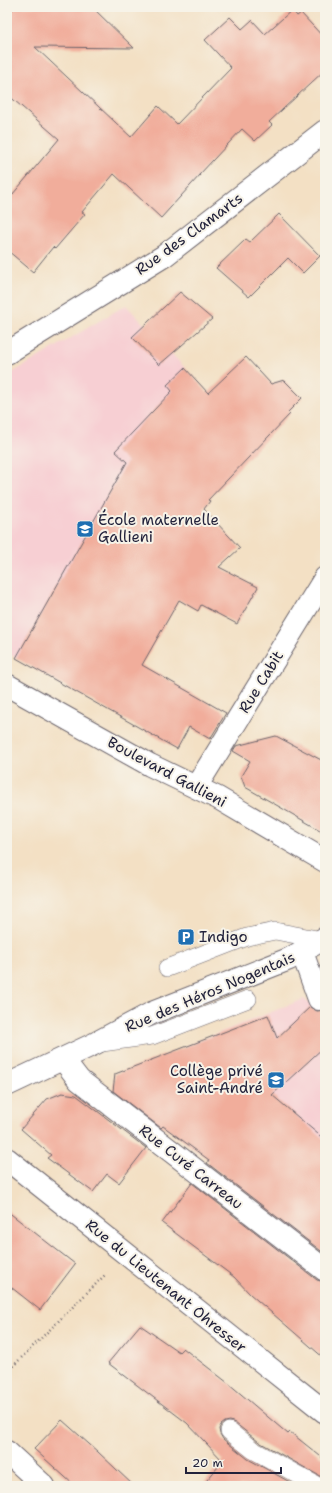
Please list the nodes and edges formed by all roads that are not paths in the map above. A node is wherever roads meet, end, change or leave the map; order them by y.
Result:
1 (325, 131) edge
2 (7, 353) edge
3 (325, 578) edge
4 (7, 685) edge
5 (196, 787) junction
6 (325, 861) edge
7 (323, 939) edge
8 (302, 952) junction
9 (167, 968) dead end
10 (248, 999) dead end
11 (319, 999) dead end
12 (94, 1044) junction
13 (63, 1059) junction
14 (7, 1085) edge
15 (7, 1159) edge
16 (325, 1270) edge
17 (325, 1412) edge
18 (229, 1432) dead end
19 (7, 1452) edge
20 (44, 1486) edge
21 (318, 1486) edge

1 - 2 street, Rue des Clamarts
3 - 5 street, Rue Cabit
4 - 5 street, Boulevard Gallieni
5 - 6 street, Boulevard Gallieni
7 - 8 street, Rue des Héros Nogentais
7 - 9 lane
8 - 11 street
8 - 12 street, Rue des Héros Nogentais
10 - 12 lane
12 - 13 street, Rue des Héros Nogentais
13 - 14 street, Rue des Héros Nogentais
13 - 16 street, Rue Curé Carreau
15 - 17 street, Rue du Lieutenant Ohresser
18 - 21 lane
19 - 20 street

